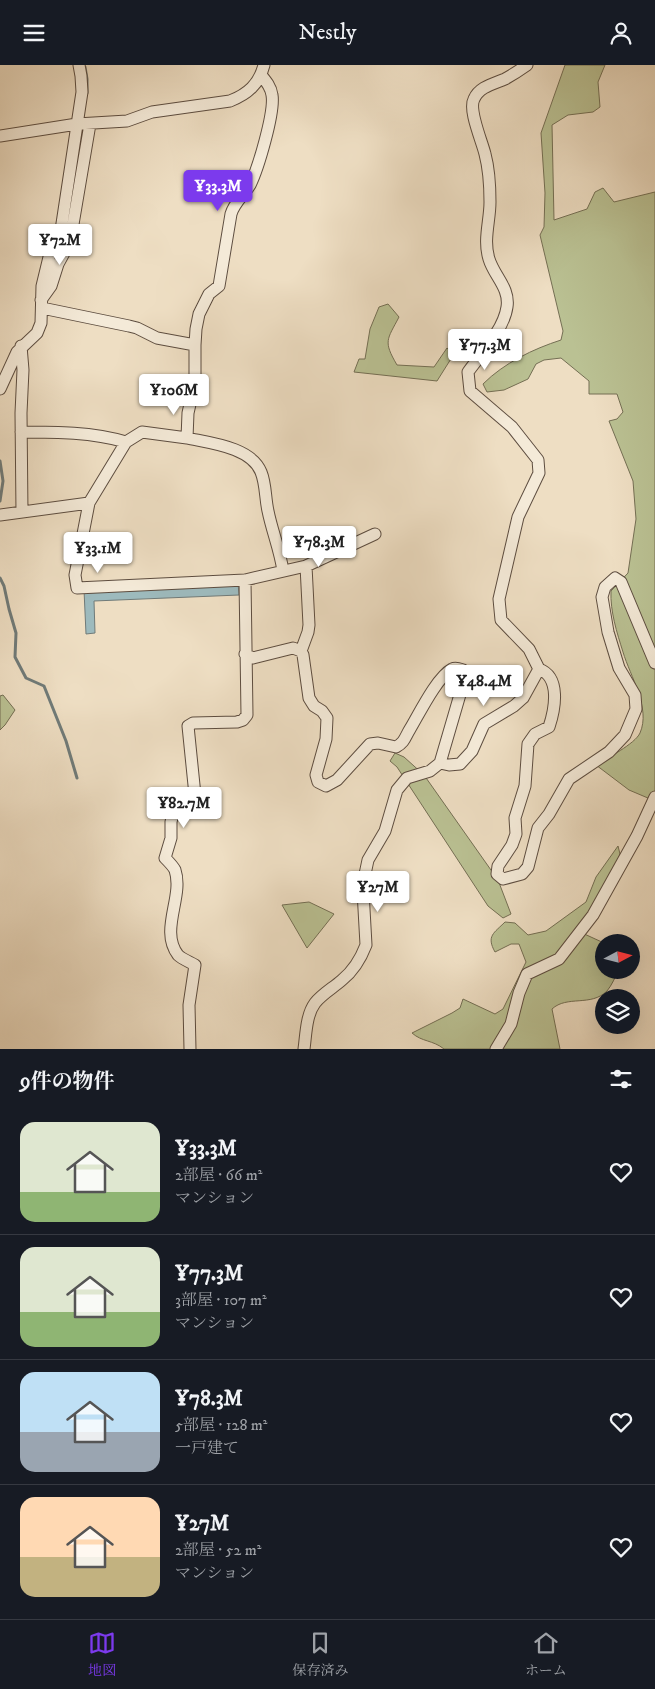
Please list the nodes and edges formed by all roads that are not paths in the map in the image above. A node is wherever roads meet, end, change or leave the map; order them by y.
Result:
1 (79, 65) edge
2 (527, 65) edge
3 (262, 70) edge
4 (90, 124) junction
5 (77, 125) junction
6 (0, 136) edge
7 (42, 304) junction
8 (195, 345) junction
9 (22, 346) junction
10 (0, 389) edge
11 (22, 432) junction
12 (187, 438) junction
13 (126, 442) junction
14 (89, 503) junction
15 (22, 512) junction
16 (0, 515) edge
17 (375, 534) dead end
18 (306, 565) junction
19 (283, 571) junction
20 (245, 580) junction
21 (301, 651) junction
22 (245, 654) junction
23 (655, 663) edge
24 (539, 669) junction
25 (440, 763) junction
26 (655, 797) edge
27 (190, 1049) edge
28 (304, 1049) edge
29 (496, 1049) edge

1 - 5 street
2 - 24 street
3 - 4 street
3 - 8 street
4 - 5 street
4 - 7 street
5 - 6 street
5 - 7 street
7 - 8 street
7 - 9 street
8 - 12 street
9 - 10 street
9 - 11 street
11 - 13 street
11 - 15 street
12 - 13 street
12 - 19 street
13 - 14 street
14 - 15 street
14 - 20 street
15 - 16 street
17 - 18 street
18 - 19 street
18 - 21 street
19 - 20 street
20 - 22 street
21 - 22 street
21 - 25 street
22 - 27 street
23 - 24 street
24 - 25 street
25 - 28 street
26 - 29 street

